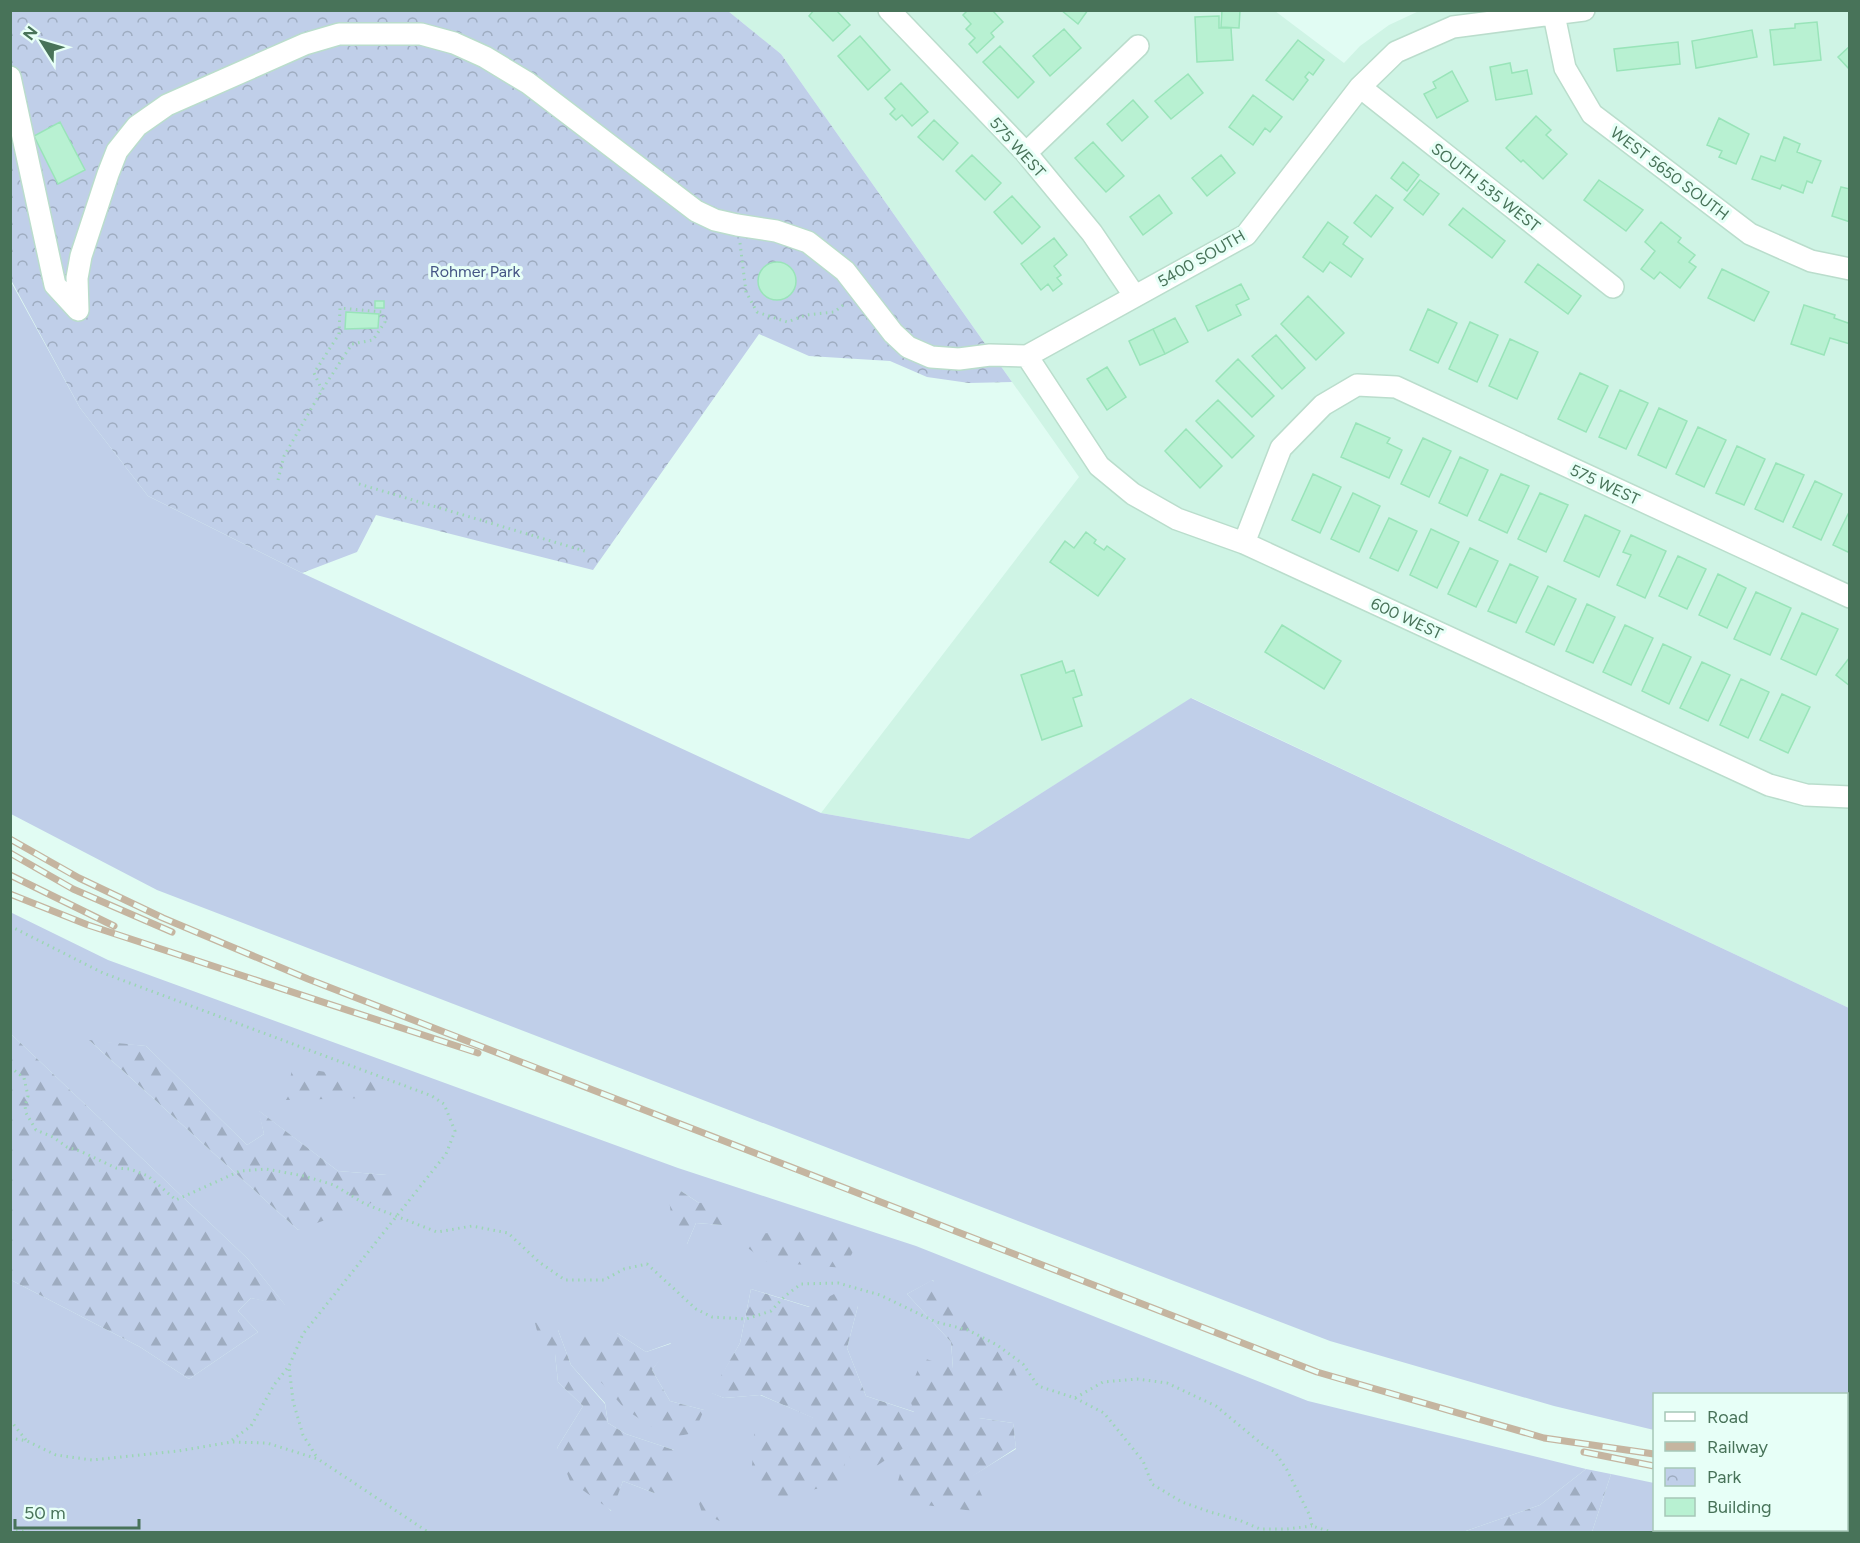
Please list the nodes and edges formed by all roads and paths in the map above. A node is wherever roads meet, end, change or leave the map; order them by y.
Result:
1 (890, 10) edge
2 (1584, 10) edge
3 (1553, 12) edge
4 (1138, 46) dead end
5 (10, 76) edge
6 (1360, 87) junction
7 (1026, 153) junction
8 (737, 225) junction
9 (1850, 269) edge
10 (1613, 287) dead end
11 (861, 291) junction
12 (1134, 296) junction
13 (1027, 356) junction
14 (322, 390) junction
15 (278, 480) dead end
16 (359, 484) dead end
17 (1244, 543) junction
18 (588, 552) dead end
19 (1850, 597) edge
20 (1848, 797) edge
21 (10, 926) edge
22 (10, 1067) edge
23 (397, 1216) junction
24 (289, 1366) junction
25 (1074, 1398) junction
26 (10, 1420) edge
27 (10, 1438) edge
28 (27, 1441) junction
29 (231, 1442) junction
30 (318, 1459) junction
31 (1312, 1526) junction
32 (10, 1530) edge
33 (28, 1533) edge
34 (428, 1533) edge
35 (1332, 1533) edge

1 - 7 street, 575 WEST
2 - 3 street, 5400 SOUTH
3 - 6 street, 5400 SOUTH
3 - 9 street, WEST 5650 SOUTH
4 - 7 street
5 - 8 street
6 - 10 street, SOUTH 535 WEST
6 - 12 street, 5400 SOUTH
7 - 12 street, 575 WEST
8 - 11 street
8 - 11 path
11 - 13 street
12 - 13 street, 5400 SOUTH
13 - 17 street, 600 WEST
14 - 14 path
14 - 15 path
16 - 18 path
17 - 19 street, 575 WEST
17 - 20 street, 600 WEST
21 - 23 path
22 - 23 path
23 - 24 path
23 - 25 path
24 - 29 path
24 - 30 path
25 - 31 path
25 - 31 path
26 - 28 path
27 - 28 path
28 - 29 path
29 - 30 path
30 - 34 path
31 - 35 path
32 - 33 path

